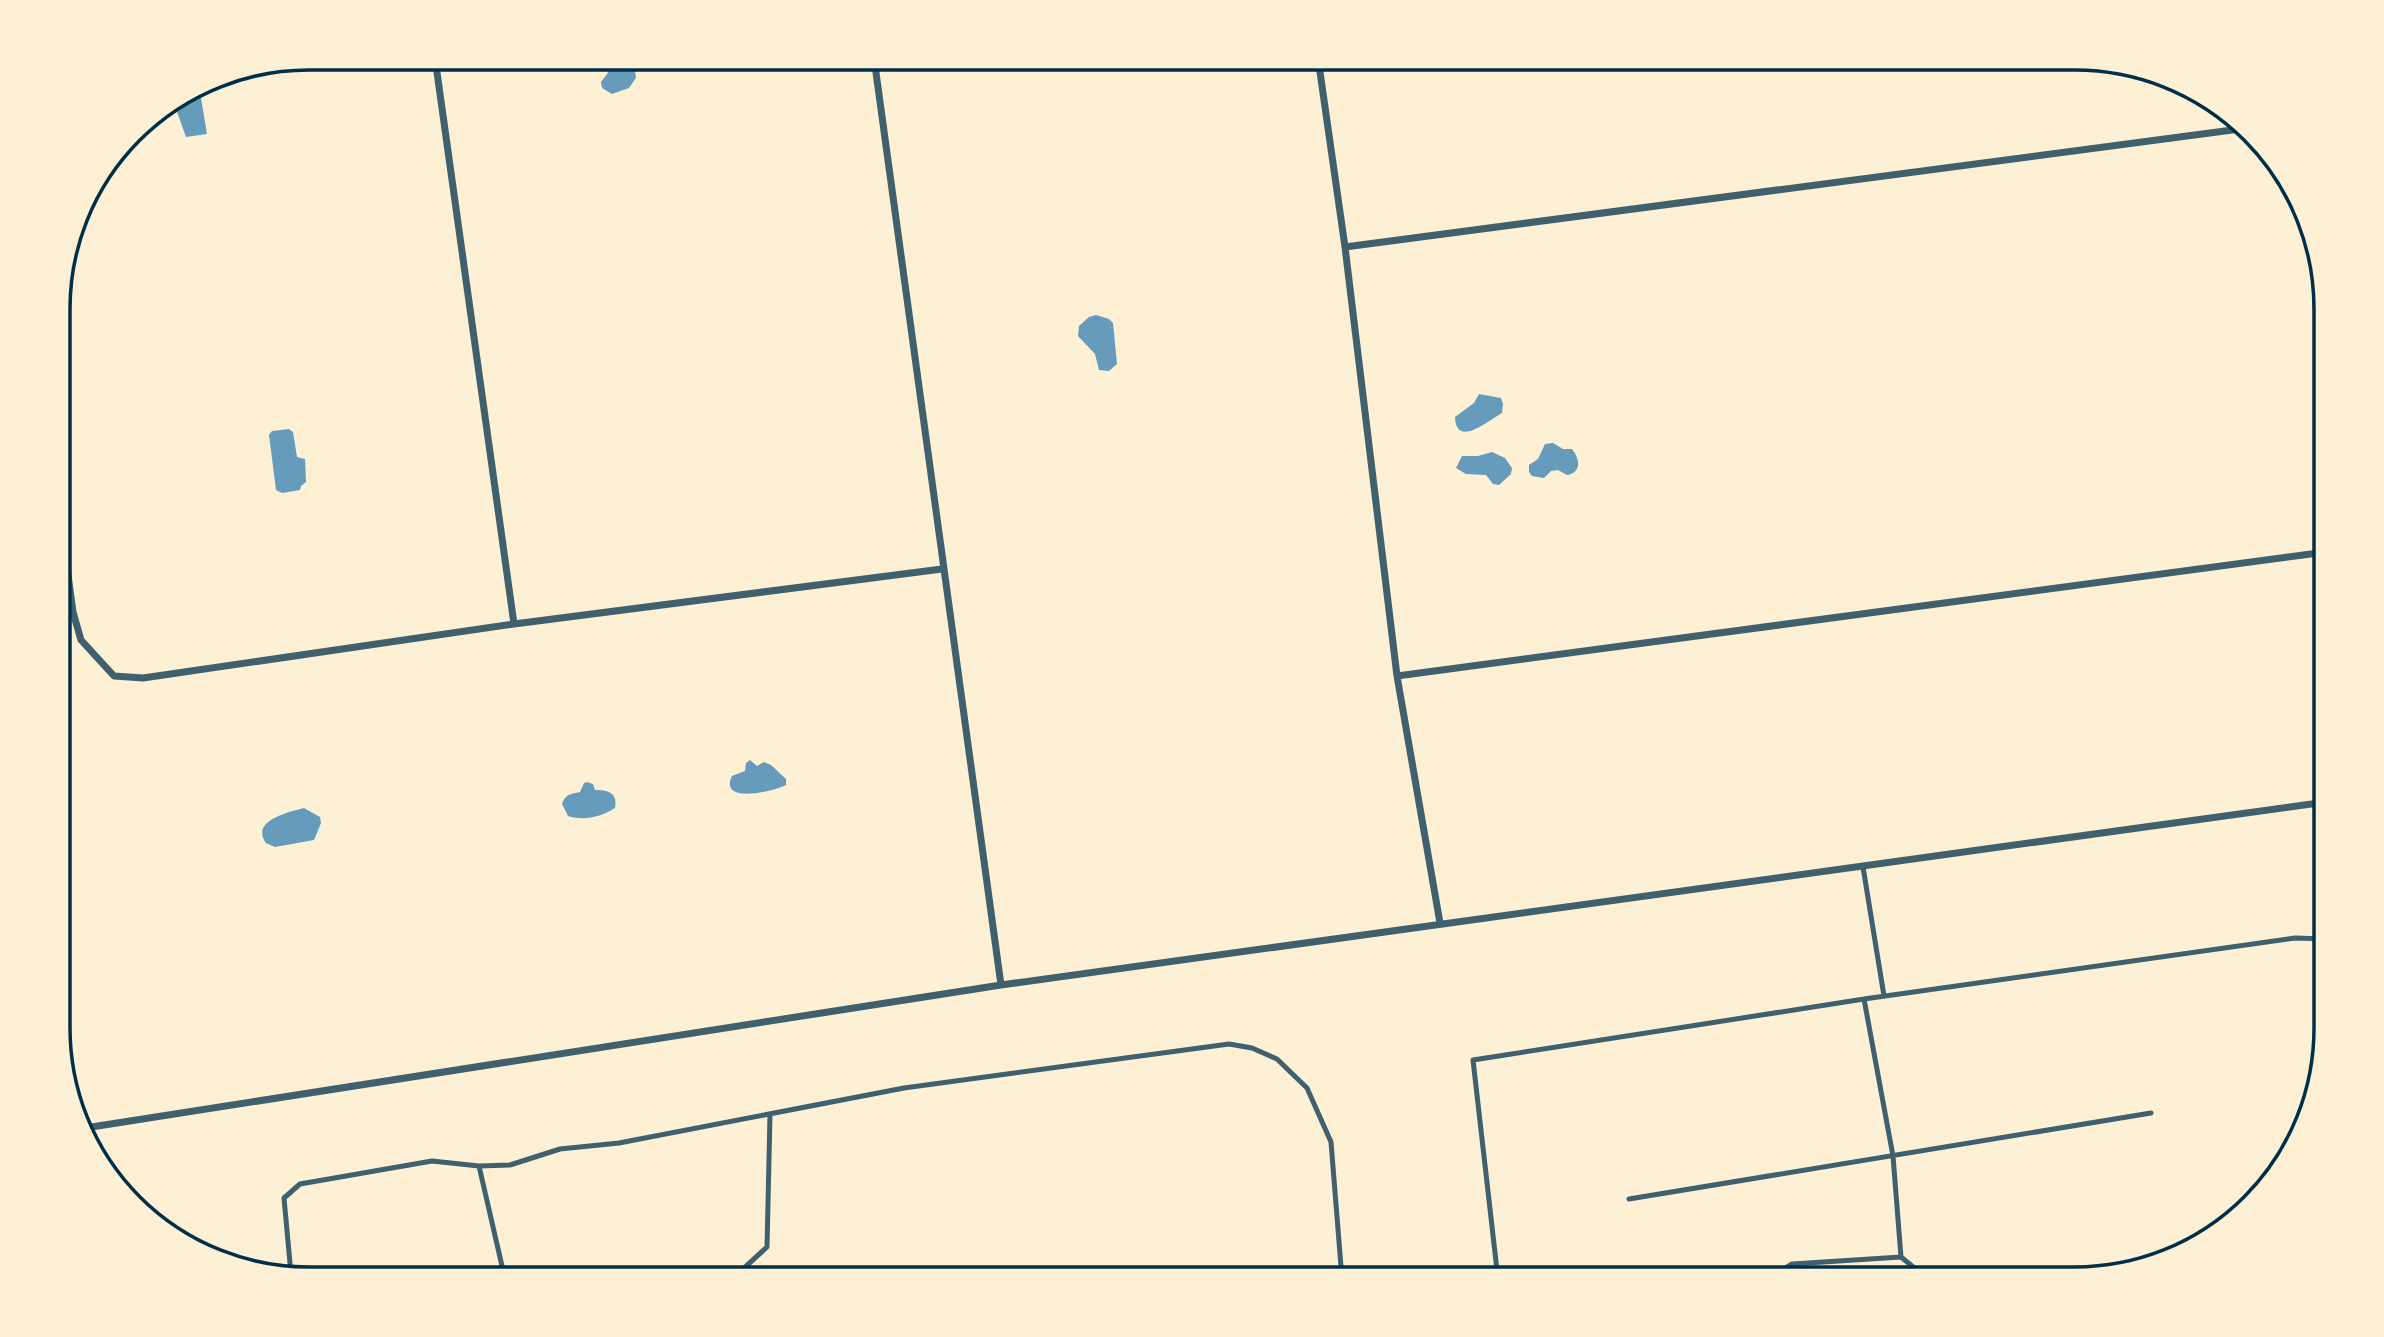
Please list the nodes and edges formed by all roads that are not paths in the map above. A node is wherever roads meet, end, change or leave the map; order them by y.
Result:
1 (1320, 70) edge
2 (437, 71) edge
3 (876, 71) edge
4 (2233, 130) edge
5 (1345, 247) junction
6 (2313, 554) edge
7 (942, 569) junction
8 (70, 590) edge
9 (514, 624) junction
10 (1397, 676) junction
11 (2313, 804) edge
12 (1863, 866) junction
13 (1440, 923) junction
14 (2313, 939) edge
15 (1001, 985) junction
16 (1884, 996) junction
17 (1864, 999) junction
18 (2151, 1113) dead end
19 (770, 1115) junction
20 (92, 1127) edge
21 (1893, 1157) junction
22 (479, 1166) junction
23 (1629, 1199) dead end
24 (1901, 1257) junction
25 (290, 1266) edge
26 (1341, 1266) edge
27 (1497, 1266) edge
28 (1788, 1266) edge
29 (1912, 1266) edge
30 (502, 1267) edge
31 (745, 1267) edge

1 - 5 street
2 - 9 street
3 - 7 street
4 - 5 street
5 - 10 street
6 - 10 street
7 - 9 street
7 - 15 street
8 - 9 street
10 - 13 street
11 - 12 street
12 - 13 street
12 - 16 lane
13 - 15 street
14 - 16 lane
15 - 20 street
16 - 17 lane
17 - 21 lane
17 - 27 lane
18 - 21 lane
19 - 22 lane
19 - 26 lane
19 - 31 lane
21 - 23 lane
21 - 24 lane
22 - 25 lane
22 - 30 lane
24 - 28 lane
24 - 29 lane

